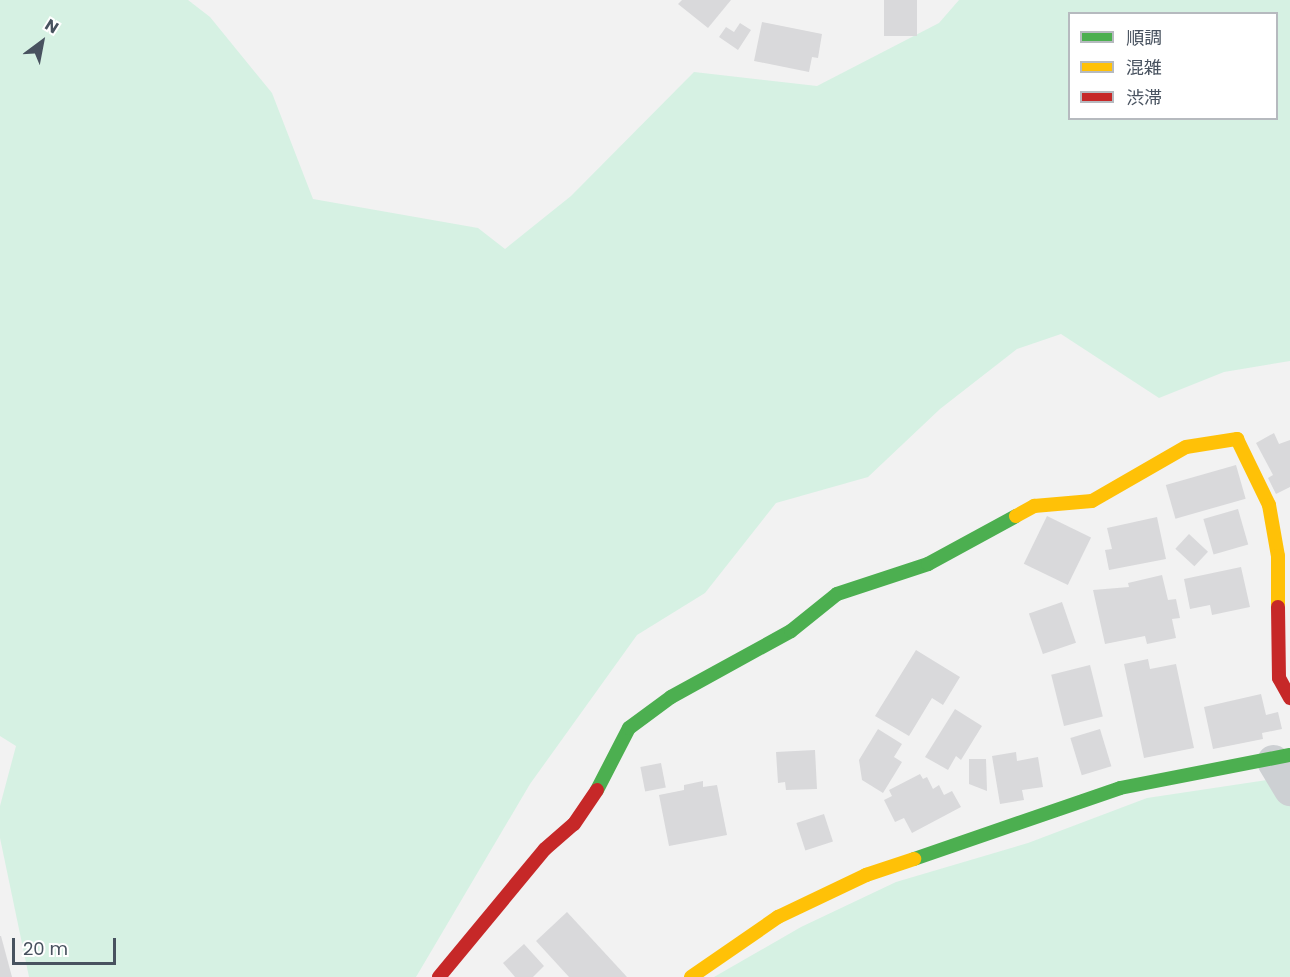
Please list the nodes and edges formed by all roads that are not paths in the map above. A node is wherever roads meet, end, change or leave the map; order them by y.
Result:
1 (1290, 698) edge
2 (1281, 758) edge
3 (1290, 789) edge
4 (439, 977) edge
5 (691, 977) edge

1 - 4 street
2 - 3 street
2 - 5 street

